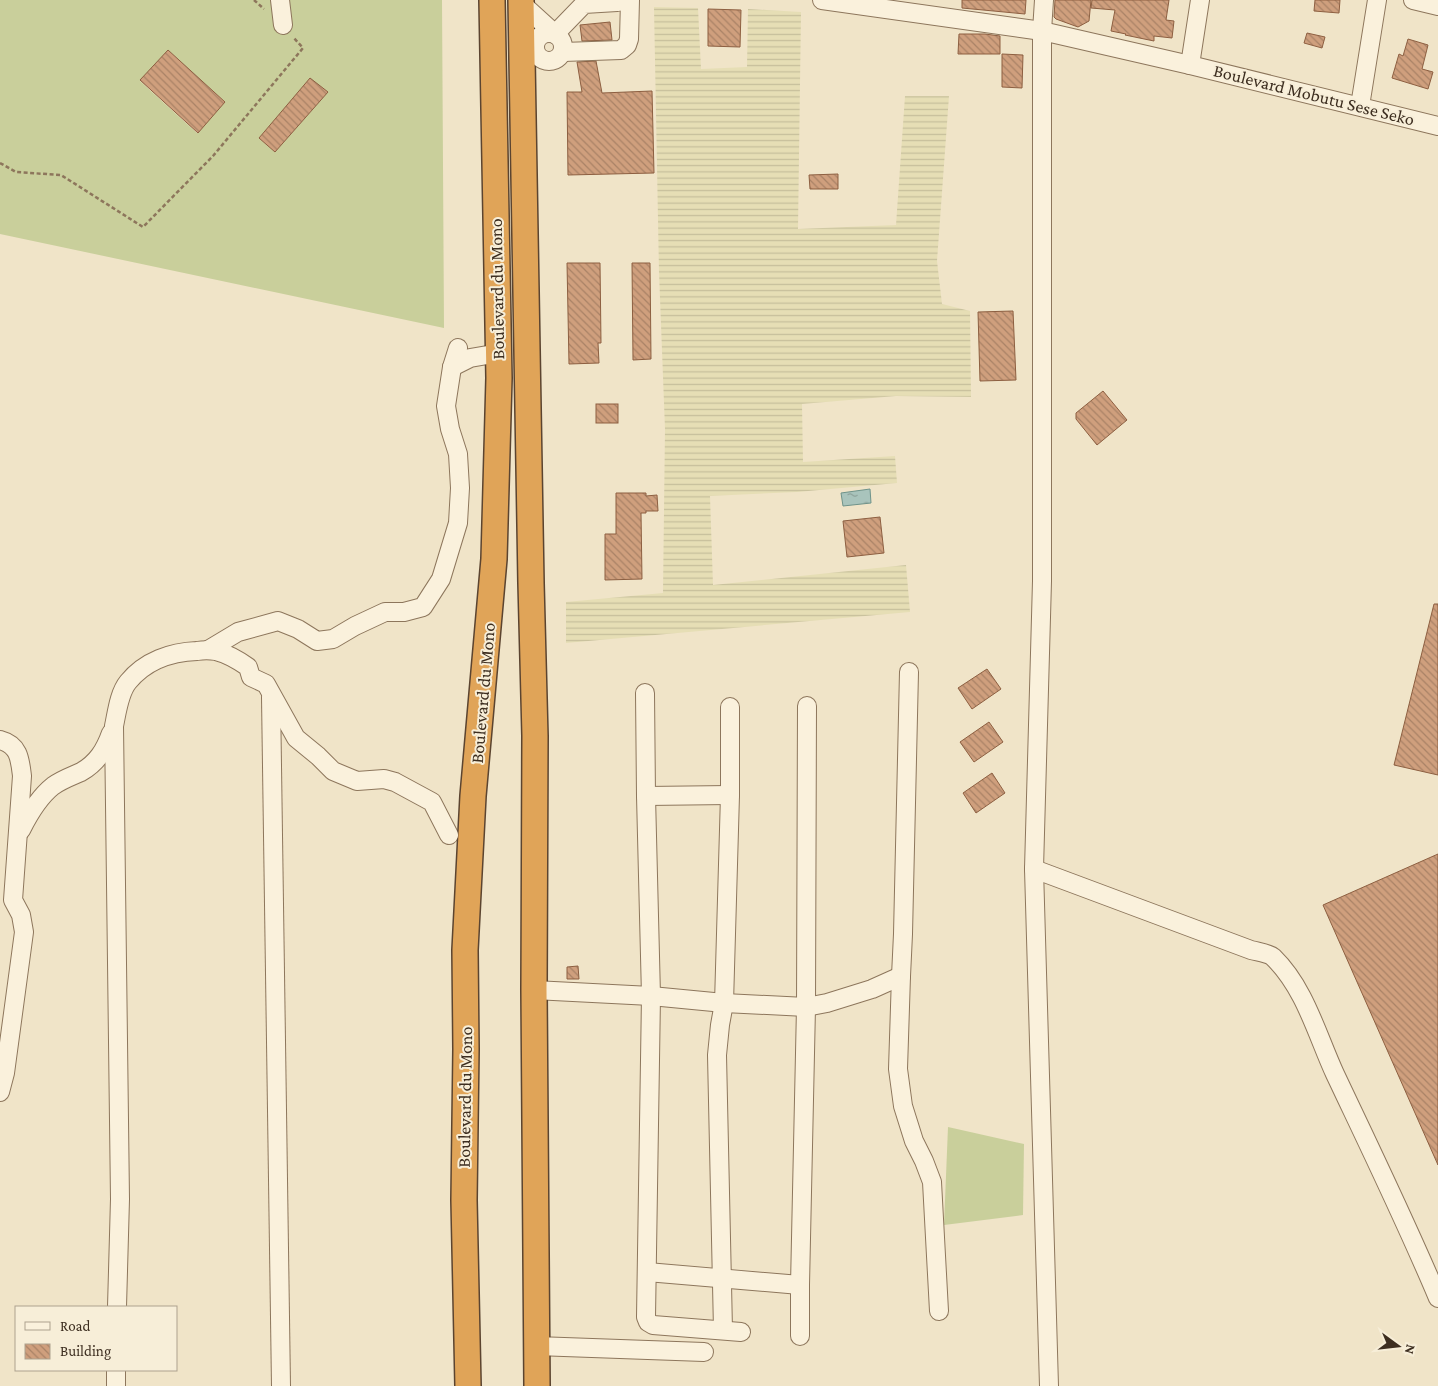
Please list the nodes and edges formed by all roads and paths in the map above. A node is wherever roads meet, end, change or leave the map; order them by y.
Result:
1 (254, 0) edge
2 (280, 0) edge
3 (492, 0) edge
4 (630, 0) edge
5 (822, 0) edge
6 (1044, 0) edge
7 (1200, 0) edge
8 (1377, 0) edge
9 (1413, 0) edge
10 (521, 1) edge
11 (584, 2) edge
12 (884, 4) edge
13 (1438, 6) edge
14 (283, 25) junction
15 (1042, 31) junction
16 (555, 34) junction
17 (563, 52) junction
18 (546, 61) junction
19 (1190, 65) junction
20 (521, 76) junction
21 (1360, 106) junction
22 (1438, 126) edge
23 (0, 163) edge
24 (458, 348) dead end
25 (499, 353) junction
26 (452, 367) junction
27 (208, 650) junction
28 (909, 672) dead end
29 (645, 693) dead end
30 (271, 694) junction
31 (807, 706) dead end
32 (730, 707) dead end
33 (114, 726) junction
34 (0, 740) edge
35 (730, 795) junction
36 (646, 796) junction
37 (449, 836) dead end
38 (18, 838) junction
39 (8, 856) edge
40 (1034, 869) junction
41 (901, 976) junction
42 (534, 990) junction
43 (8, 994) edge
44 (651, 996) junction
45 (724, 1003) junction
46 (806, 1007) junction
47 (0, 1092) edge
48 (646, 1272) junction
49 (721, 1278) junction
50 (800, 1284) junction
51 (1438, 1298) edge
52 (117, 1306) edge
53 (940, 1311) dead end
54 (723, 1330) junction
55 (741, 1332) dead end
56 (800, 1336) dead end
57 (536, 1346) junction
58 (704, 1352) dead end
59 (116, 1371) edge
60 (116, 1386) edge
61 (281, 1386) edge
62 (468, 1386) edge
63 (537, 1386) edge
64 (1049, 1386) edge

1 - 14 path
2 - 14 street
3 - 25 highway, Boulevard du Mono
4 - 11 street
4 - 17 street
5 - 12 street, Boulevard Mobutu Sese Seko
6 - 15 street
7 - 19 street
8 - 21 street
9 - 13 street
10 - 16 street
10 - 20 highway, Boulevard du Mono
11 - 16 street
12 - 15 street, Boulevard Mobutu Sese Seko
14 - 23 path
15 - 19 street, Boulevard Mobutu Sese Seko
15 - 40 street
16 - 17 street
16 - 18 street
17 - 18 street
18 - 20 street
19 - 21 street, Boulevard Mobutu Sese Seko
20 - 42 highway, Boulevard du Mono
21 - 22 street, Boulevard Mobutu Sese Seko
24 - 26 street
25 - 26 street
25 - 62 highway, Boulevard du Mono
26 - 27 street
27 - 30 street
27 - 33 street
28 - 41 street
29 - 36 street
30 - 37 street
30 - 61 street
31 - 46 street
32 - 35 street
33 - 38 street
33 - 52 street
34 - 38 street
35 - 36 street
35 - 45 street
36 - 44 street
38 - 39 street
39 - 43 street
40 - 51 street
40 - 64 street
41 - 46 street
41 - 53 street
42 - 44 street
42 - 57 highway, Boulevard du Mono
43 - 47 street
44 - 45 street
44 - 48 street
45 - 46 street
45 - 49 street
46 - 50 street
48 - 49 street
48 - 54 street
49 - 50 street
49 - 54 street
50 - 56 street
54 - 55 street
57 - 58 street
57 - 63 highway, Boulevard du Mono
59 - 60 street

